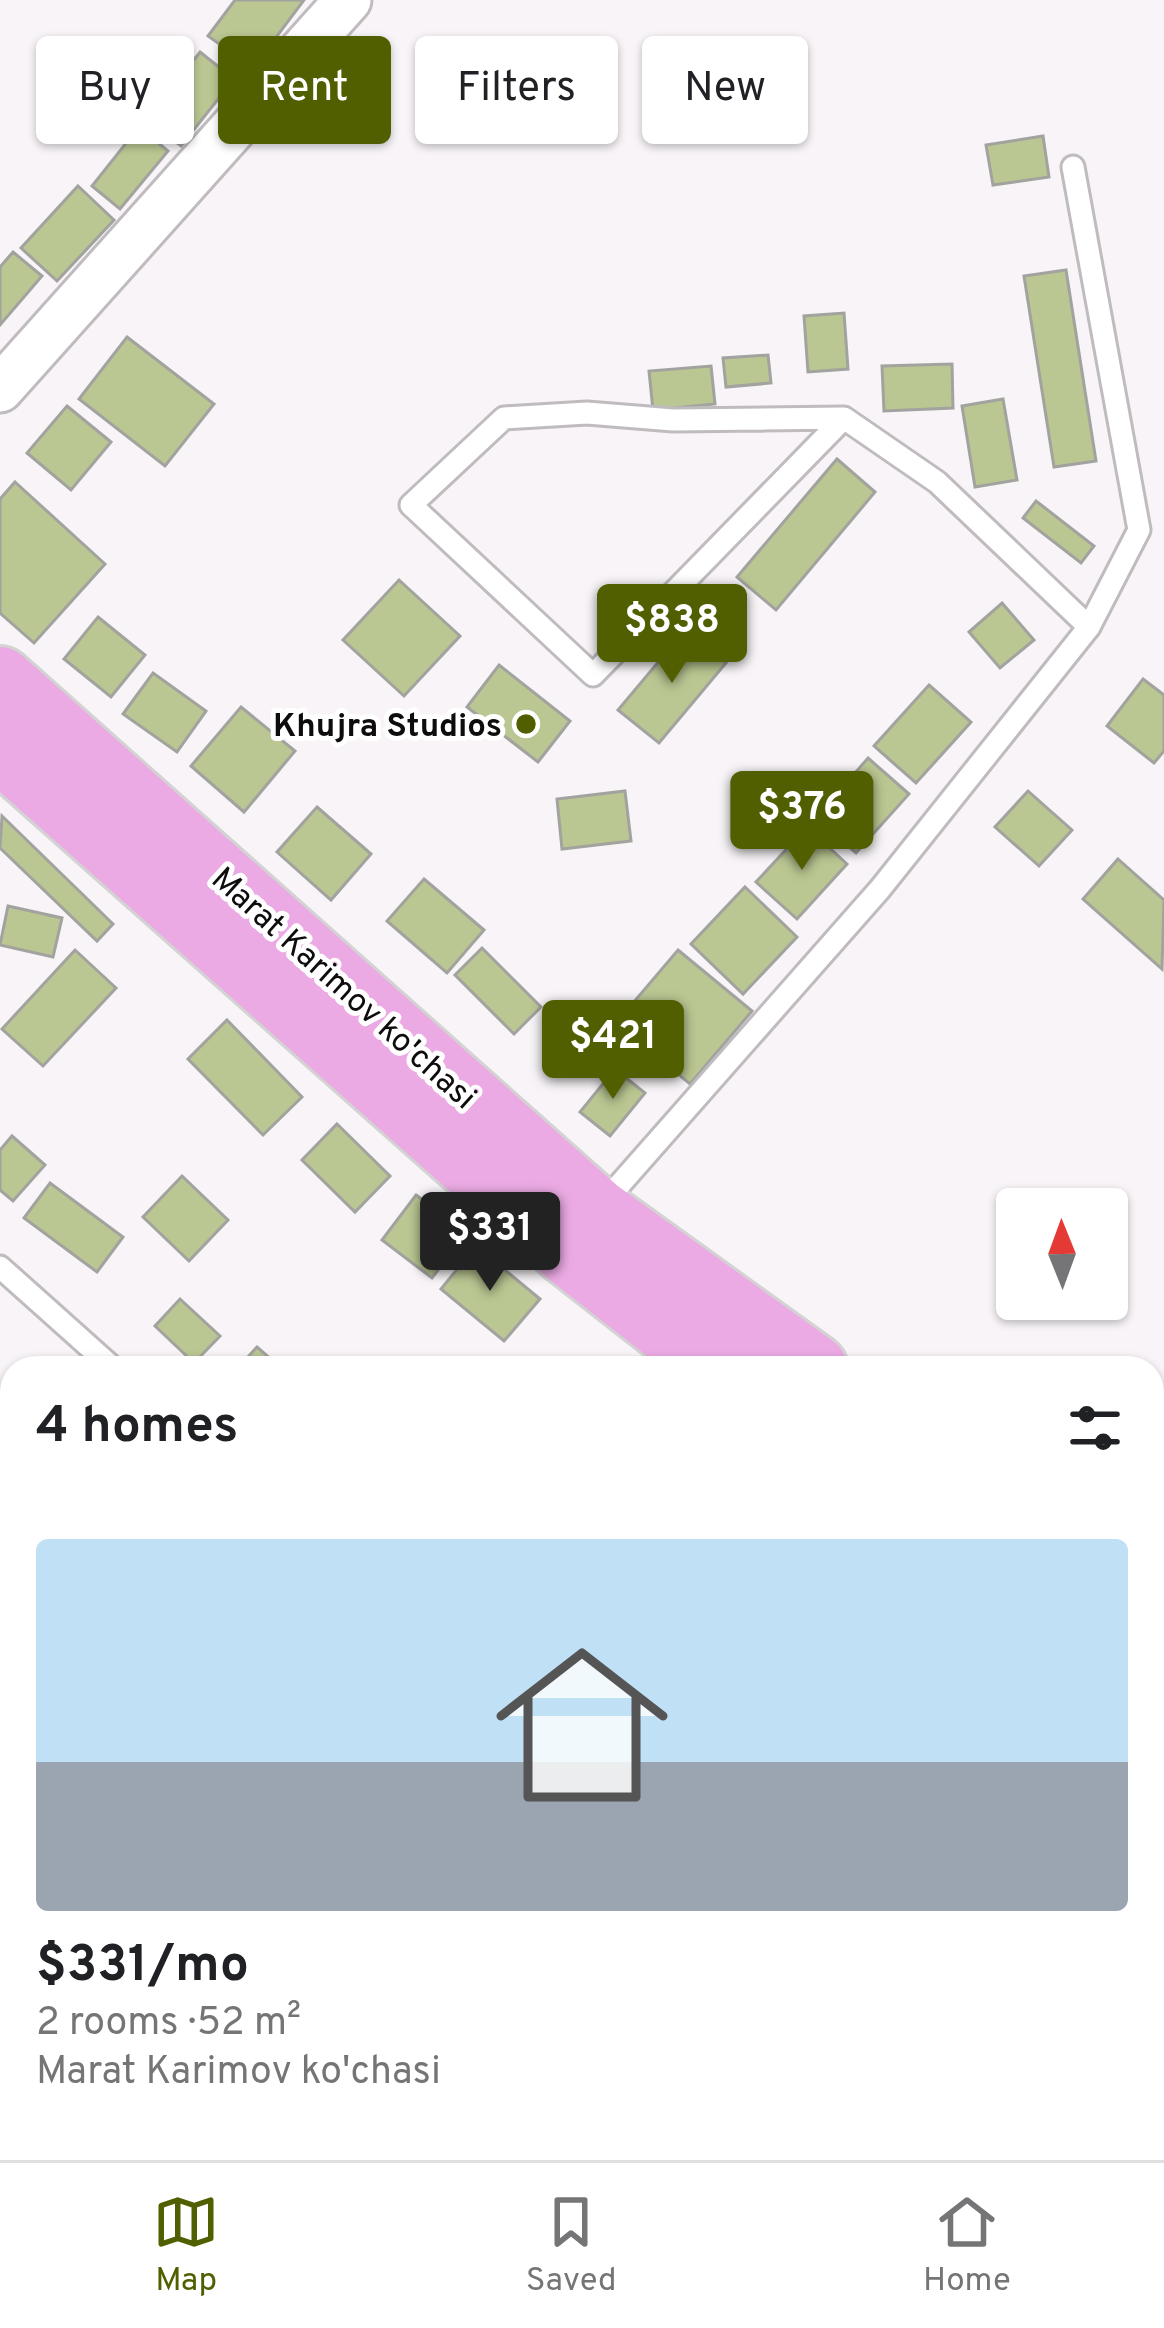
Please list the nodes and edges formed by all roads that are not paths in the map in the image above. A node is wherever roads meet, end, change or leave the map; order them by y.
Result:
1 (348, 0) edge
2 (1072, 167) dead end
3 (0, 389) edge
4 (844, 418) junction
5 (1089, 627) junction
6 (0, 680) edge
7 (0, 748) edge
8 (596, 1211) junction
9 (0, 1267) edge
10 (100, 1356) edge
11 (701, 1356) edge
12 (797, 1356) edge

1 - 3 street
2 - 5 lane
4 - 4 lane
4 - 5 lane
5 - 8 lane
6 - 8 main road, Marat Karimov ko'chasi
7 - 11 main road, Marat Karimov ko'chasi
8 - 12 main road, Marat Karimov ko'chasi
9 - 10 lane

